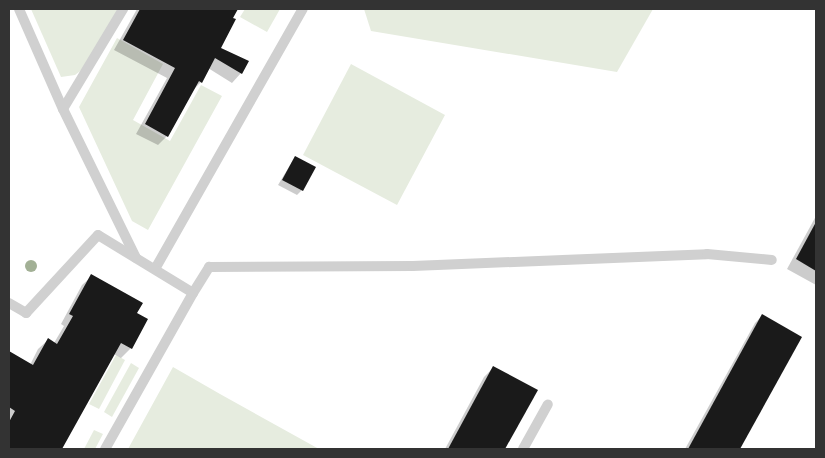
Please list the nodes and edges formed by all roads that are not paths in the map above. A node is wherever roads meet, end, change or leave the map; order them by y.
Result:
1 (19, 9) edge
2 (123, 9) edge
3 (303, 9) edge
4 (63, 109) junction
5 (136, 258) junction
6 (772, 260) dead end
7 (155, 269) junction
8 (193, 293) junction
9 (9, 304) edge
10 (548, 404) dead end
11 (105, 449) edge
12 (523, 449) edge

1 - 4 lane
2 - 4 lane
3 - 7 lane
4 - 5 lane
5 - 7 lane
5 - 9 lane
6 - 8 lane
7 - 8 lane
8 - 11 lane
10 - 12 lane

